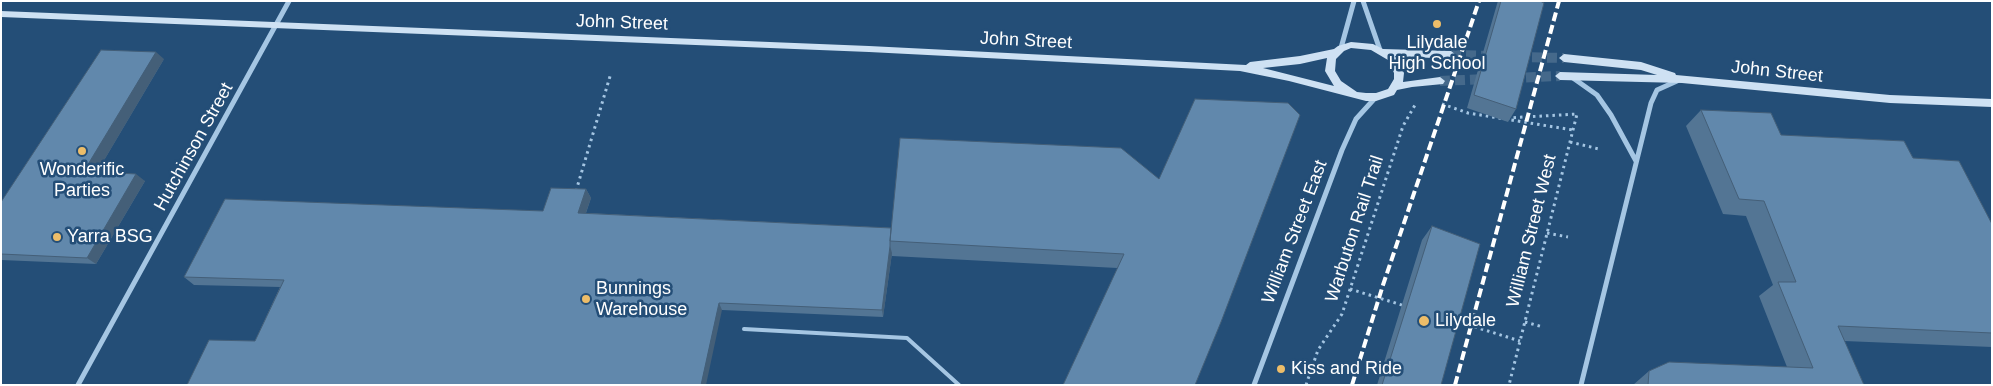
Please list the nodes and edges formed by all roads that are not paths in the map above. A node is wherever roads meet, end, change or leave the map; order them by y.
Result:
1 (289, 1) edge
2 (1354, 1) edge
3 (1363, 1) edge
4 (1, 14) edge
5 (277, 25) junction
6 (1339, 50) junction
7 (1382, 51) junction
8 (1451, 55) tunnel mouth
9 (1564, 58) tunnel mouth
10 (1240, 68) junction
11 (1560, 76) tunnel mouth
12 (1570, 76) junction
13 (1682, 79) junction
14 (1435, 81) tunnel mouth
15 (1396, 87) junction
16 (1355, 95) junction
17 (1376, 97) junction
18 (1992, 103) edge
19 (1636, 161) junction
20 (744, 328) dead end
21 (78, 385) edge
22 (959, 385) edge
23 (1254, 385) edge
24 (1582, 385) edge

1 - 5 street, Hutchinson Street
2 - 6 street
3 - 7 street
4 - 5 main road, John Street
5 - 10 main road, John Street
5 - 21 street, Hutchinson Street
6 - 7 main road
6 - 10 main road, John Street
6 - 16 main road
7 - 8 main road
7 - 15 main road
9 - 13 main road
10 - 16 main road, John Street
11 - 12 main road, John Street
12 - 13 main road, John Street
12 - 19 street
13 - 18 main road, John Street
13 - 19 street
14 - 15 main road
15 - 17 main road
16 - 17 main road
17 - 23 street, William Street East
19 - 24 street
20 - 22 lane

